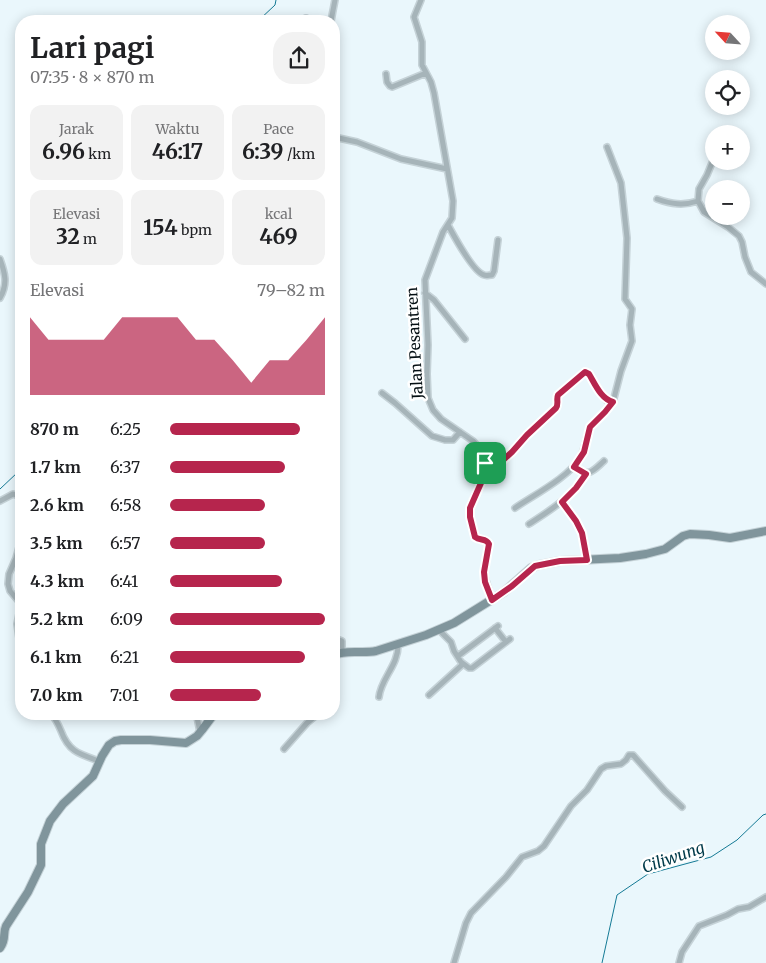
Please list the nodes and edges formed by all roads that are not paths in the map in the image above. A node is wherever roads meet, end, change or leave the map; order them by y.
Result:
1 (335, 0) edge
2 (421, 0) edge
3 (332, 15) edge
4 (426, 73) junction
5 (386, 74) dead end
6 (340, 138) edge
7 (607, 147) dead end
8 (447, 169) junction
9 (709, 170) edge
10 (657, 199) dead end
11 (698, 202) junction
12 (448, 225) junction
13 (498, 240) dead end
14 (0, 259) edge
15 (766, 284) edge
16 (425, 293) junction
17 (0, 298) edge
18 (465, 339) dead end
19 (382, 393) dead end
20 (613, 402) junction
21 (460, 432) junction
22 (604, 461) dead end
23 (485, 463) junction
24 (574, 467) junction
25 (586, 474) junction
26 (15, 495) edge
27 (0, 501) edge
28 (562, 502) junction
29 (515, 508) dead end
30 (529, 524) dead end
31 (766, 531) edge
32 (15, 560) edge
33 (587, 560) junction
34 (15, 597) edge
35 (492, 600) junction
36 (440, 630) junction
37 (340, 640) edge
38 (398, 644) junction
39 (342, 652) joint
40 (458, 656) junction
41 (463, 664) junction
42 (429, 694) dead end
43 (379, 698) dead end
44 (57, 720) edge
45 (198, 720) edge
46 (209, 720) edge
47 (311, 720) edge
48 (200, 732) junction
49 (284, 749) dead end
50 (99, 760) junction
51 (682, 807) dead end
52 (766, 897) edge
53 (0, 948) edge
54 (454, 963) edge
55 (679, 963) edge

1 - 3 street
2 - 4 street, Jalan Pesantren
4 - 5 street
4 - 8 street, Jalan Pesantren
6 - 8 street
7 - 20 street
8 - 12 street, Jalan Pesantren
9 - 11 street
10 - 11 street
11 - 15 street
12 - 13 street
12 - 16 street, Jalan Pesantren
14 - 17 street
16 - 18 street
16 - 21 street, Jalan Pesantren
19 - 21 street
20 - 23 street
20 - 24 street
21 - 23 street, Jalan Pesantren
22 - 25 street
23 - 35 street
24 - 25 street
24 - 29 street
25 - 28 street
26 - 27 street
28 - 30 street
28 - 33 street
31 - 33 street
32 - 34 street
33 - 35 street
35 - 36 street
36 - 38 street
36 - 40 street
37 - 39 street
38 - 39 street
38 - 43 street
40 - 41 street
40 - 41 street
41 - 42 street
44 - 50 street
45 - 48 street
46 - 48 street
47 - 49 street
48 - 50 street
50 - 53 street
51 - 54 street
52 - 55 street

